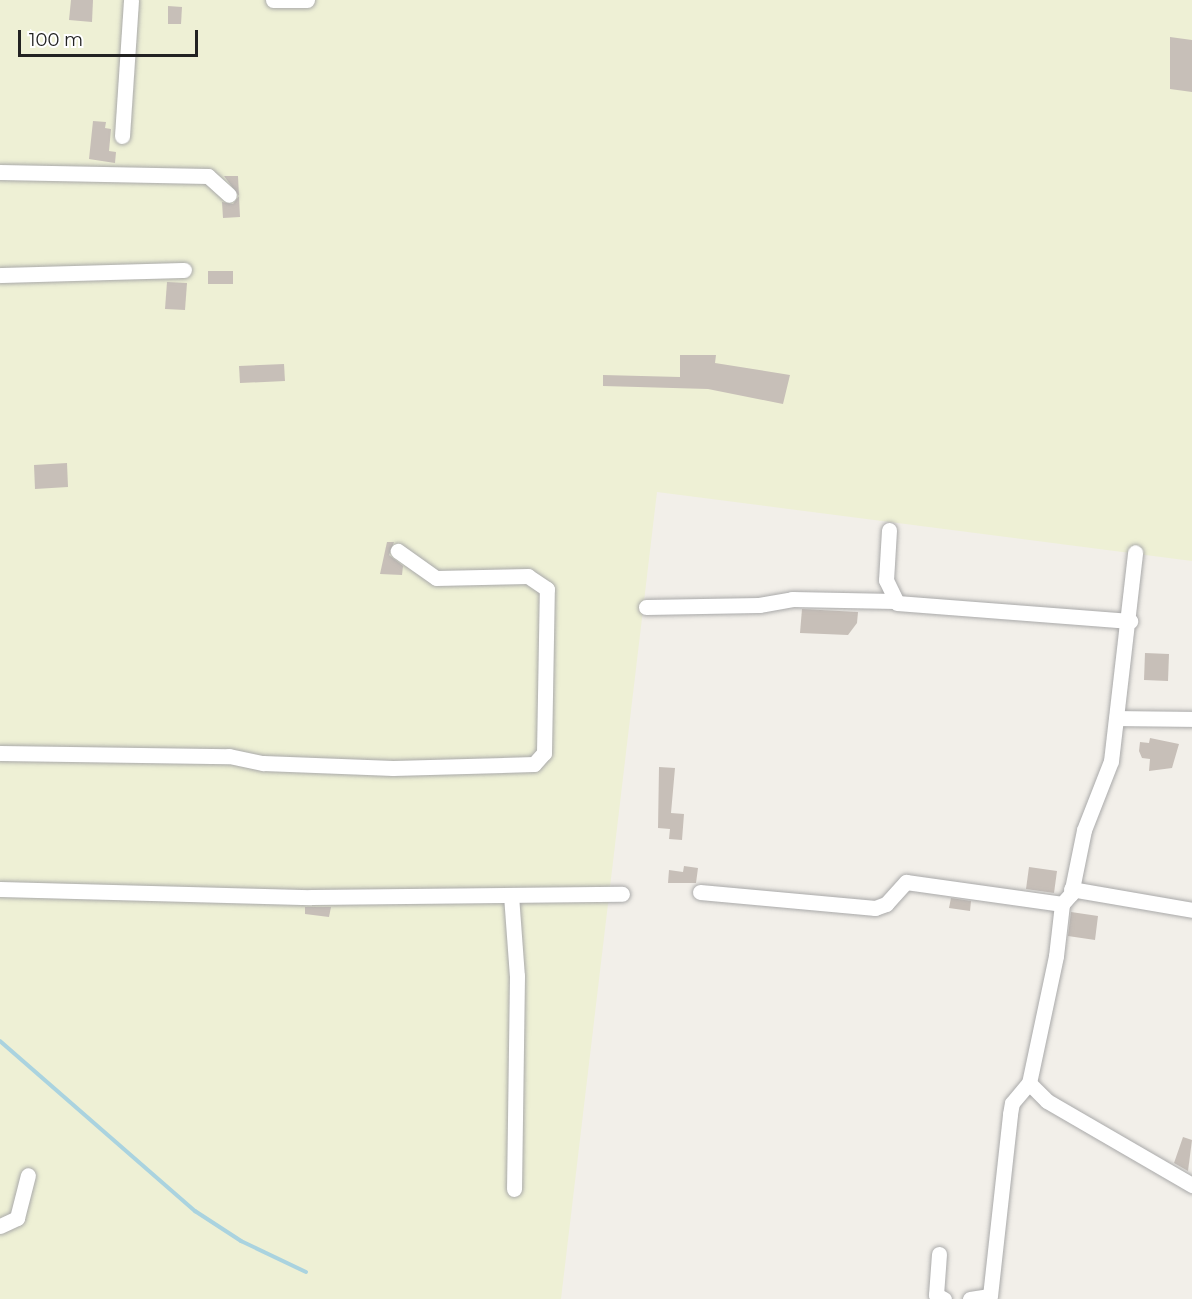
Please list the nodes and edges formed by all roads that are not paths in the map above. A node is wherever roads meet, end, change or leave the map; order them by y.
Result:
1 (131, 0) edge
2 (273, 0) edge
3 (307, 0) edge
4 (122, 136) dead end
5 (0, 172) edge
6 (229, 195) dead end
7 (184, 270) dead end
8 (0, 275) edge
9 (890, 530) dead end
10 (398, 551) dead end
11 (1135, 552) dead end
12 (896, 601) junction
13 (646, 607) dead end
14 (1130, 621) junction
15 (1119, 718) junction
16 (1192, 719) edge
17 (0, 753) edge
18 (0, 889) edge
19 (1071, 889) junction
20 (699, 892) dead end
21 (622, 894) dead end
22 (511, 895) junction
23 (1062, 904) junction
24 (1192, 910) edge
25 (1029, 1083) junction
26 (28, 1174) dead end
27 (1192, 1185) edge
28 (514, 1189) dead end
29 (0, 1226) edge
30 (939, 1254) dead end
31 (944, 1299) edge
32 (970, 1299) edge

1 - 4 street
2 - 3 street
5 - 6 street
7 - 8 street
9 - 12 street
10 - 17 street
11 - 14 street
12 - 13 street
12 - 14 street
14 - 15 street
15 - 16 street
15 - 19 street
18 - 22 street
19 - 23 street
19 - 24 street
20 - 23 street
21 - 22 street
22 - 28 street
23 - 25 street
25 - 27 street
25 - 32 street
26 - 29 street
30 - 31 street

